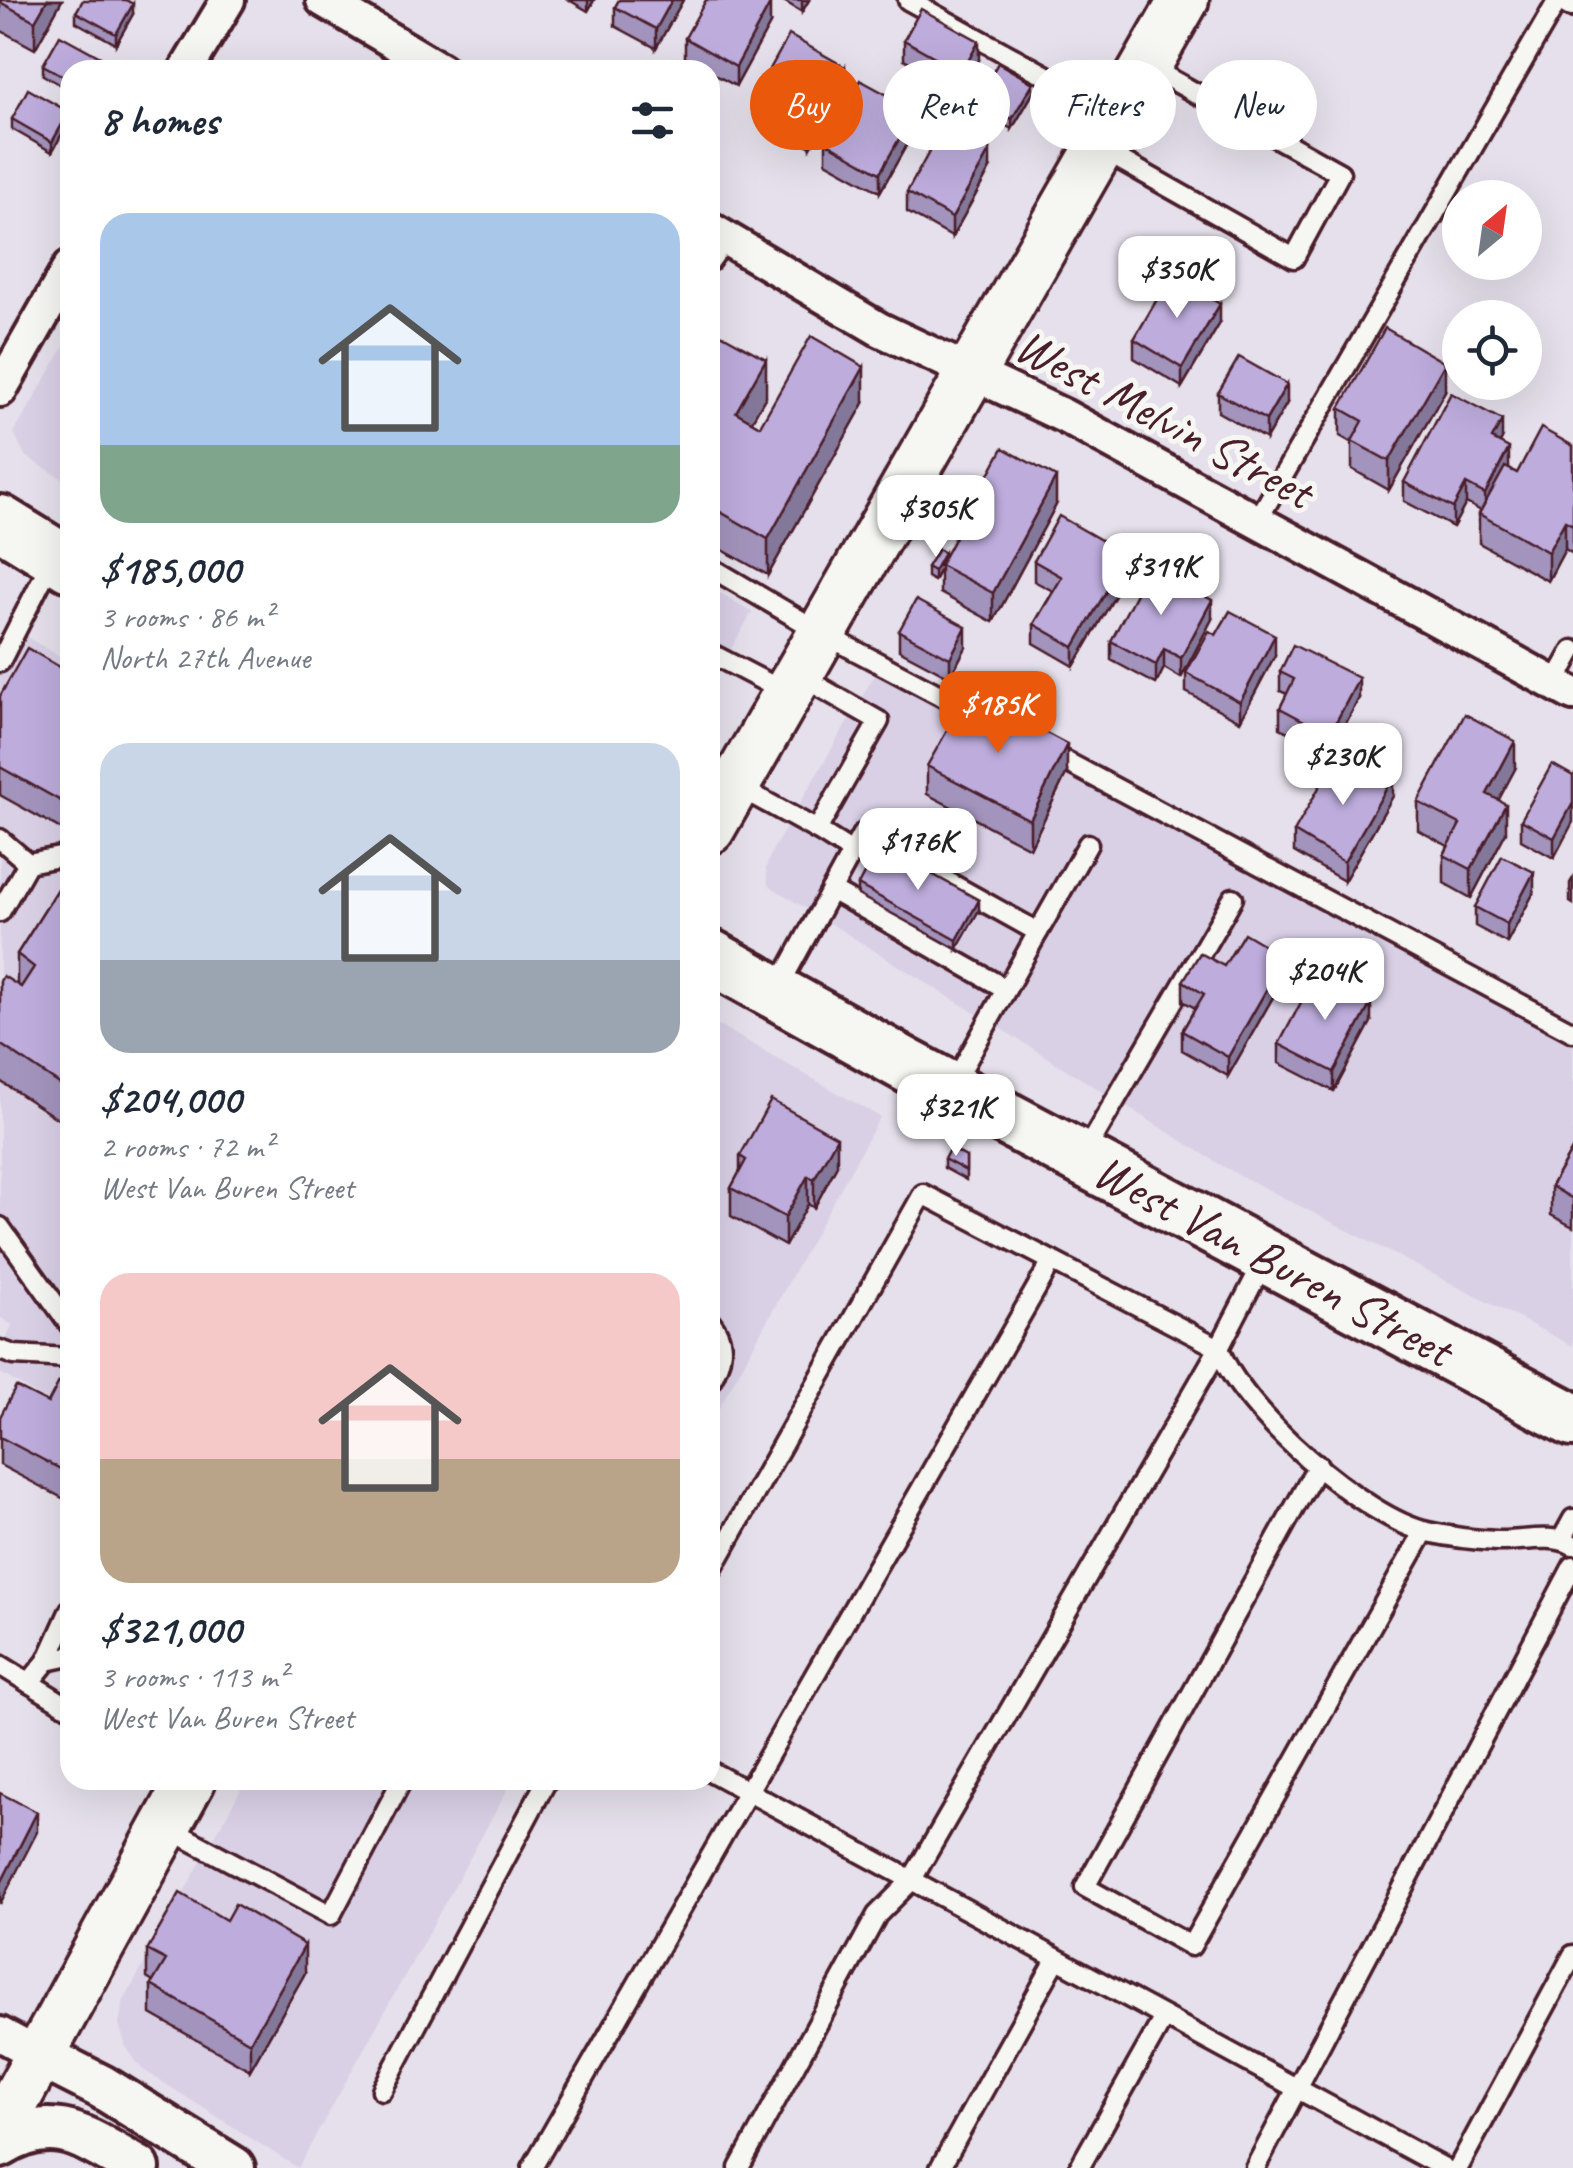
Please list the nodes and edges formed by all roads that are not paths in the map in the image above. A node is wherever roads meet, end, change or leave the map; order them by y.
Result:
1 (228, 0) edge
2 (322, 0) edge
3 (908, 0) edge
4 (1184, 0) edge
5 (1558, 0) edge
6 (192, 60) edge
7 (424, 60) edge
8 (1150, 60) edge
9 (1030, 80) edge
10 (1176, 82) edge
11 (1100, 150) edge
12 (1136, 150) edge
13 (720, 246) edge
14 (60, 285) edge
15 (971, 374) junction
16 (0, 390) edge
17 (1256, 521) junction
18 (0, 522) edge
19 (60, 559) edge
20 (60, 563) edge
21 (720, 573) edge
22 (822, 633) junction
23 (1573, 650) edge
24 (720, 656) edge
25 (0, 662) edge
26 (793, 684) junction
27 (1563, 689) edge
28 (1005, 729) edge
29 (1040, 748) edge
30 (735, 784) junction
31 (720, 810) edge
32 (817, 830) junction
33 (0, 839) edge
34 (1088, 844) dead end
35 (852, 852) junction
36 (60, 857) edge
37 (28, 864) junction
38 (831, 890) junction
39 (1233, 898) dead end
40 (0, 912) edge
41 (1038, 932) junction
42 (720, 962) edge
43 (1006, 988) junction
44 (775, 992) junction
45 (1573, 1032) edge
46 (952, 1089) junction
47 (1082, 1158) junction
48 (0, 1227) edge
49 (1266, 1256) junction
50 (1052, 1261) junction
51 (60, 1310) edge
52 (1219, 1348) junction
53 (0, 1350) edge
54 (60, 1357) edge
55 (1573, 1420) edge
56 (1318, 1465) junction
57 (1573, 1519) edge
58 (1424, 1532) junction
59 (1567, 1542) edge
60 (720, 1556) edge
61 (1573, 1566) edge
62 (60, 1632) edge
63 (60, 1658) edge
64 (47, 1661) junction
65 (0, 1666) edge
66 (29, 1683) junction
67 (60, 1702) edge
68 (720, 1776) edge
69 (186, 1790) edge
70 (397, 1790) edge
71 (542, 1790) edge
72 (747, 1791) junction
73 (166, 1826) junction
74 (911, 1881) junction
75 (1573, 1955) edge
76 (1056, 1960) junction
77 (1163, 2019) junction
78 (20, 2045) edge
79 (1295, 2089) junction
80 (382, 2090) dead end
81 (0, 2128) edge
82 (0, 2146) edge
83 (138, 2168) edge
84 (233, 2168) edge
85 (532, 2168) edge
86 (739, 2168) edge
87 (940, 2168) edge
88 (1079, 2168) edge
89 (1255, 2168) edge
90 (1444, 2168) edge
91 (1458, 2168) edge

1 - 6 street
2 - 7 street
3 - 9 lane
4 - 8 main road
5 - 17 lane
10 - 12 lane
11 - 15 main road
13 - 15 street, West Melvin Street
14 - 16 street
15 - 17 street, West Melvin Street
15 - 22 main road
17 - 27 street, West Melvin Street
18 - 19 main road
20 - 25 lane
21 - 22 lane
22 - 26 main road
22 - 28 lane
23 - 27 lane
24 - 26 lane
26 - 30 main road
26 - 32 lane
29 - 45 lane
30 - 31 main road
30 - 32 lane
32 - 35 lane
33 - 37 lane
34 - 41 lane
35 - 38 lane
35 - 41 lane
36 - 37 lane
37 - 40 lane
38 - 43 lane
38 - 44 lane
39 - 47 lane
41 - 43 lane
42 - 44 main road, West Van Buren Street
43 - 46 lane
44 - 46 main road, West Van Buren Street
46 - 47 main road, West Van Buren Street
47 - 49 main road, West Van Buren Street
48 - 51 lane
49 - 52 lane
49 - 55 main road, West Van Buren Street
50 - 52 lane
50 - 60 lane
50 - 72 lane
52 - 56 lane
52 - 74 lane
53 - 54 lane
56 - 58 lane
56 - 58 lane
57 - 59 lane
58 - 59 lane
61 - 79 lane
62 - 64 lane
63 - 64 lane
64 - 66 lane
65 - 66 lane
66 - 67 lane
68 - 72 lane
69 - 73 main road
70 - 73 lane
71 - 80 lane
72 - 74 lane
72 - 85 lane
73 - 78 main road
74 - 76 lane
74 - 86 lane
75 - 91 lane
76 - 77 lane
76 - 87 lane
77 - 79 lane
77 - 88 lane
78 - 81 main road
78 - 84 street
79 - 89 lane
79 - 90 lane
82 - 83 street

